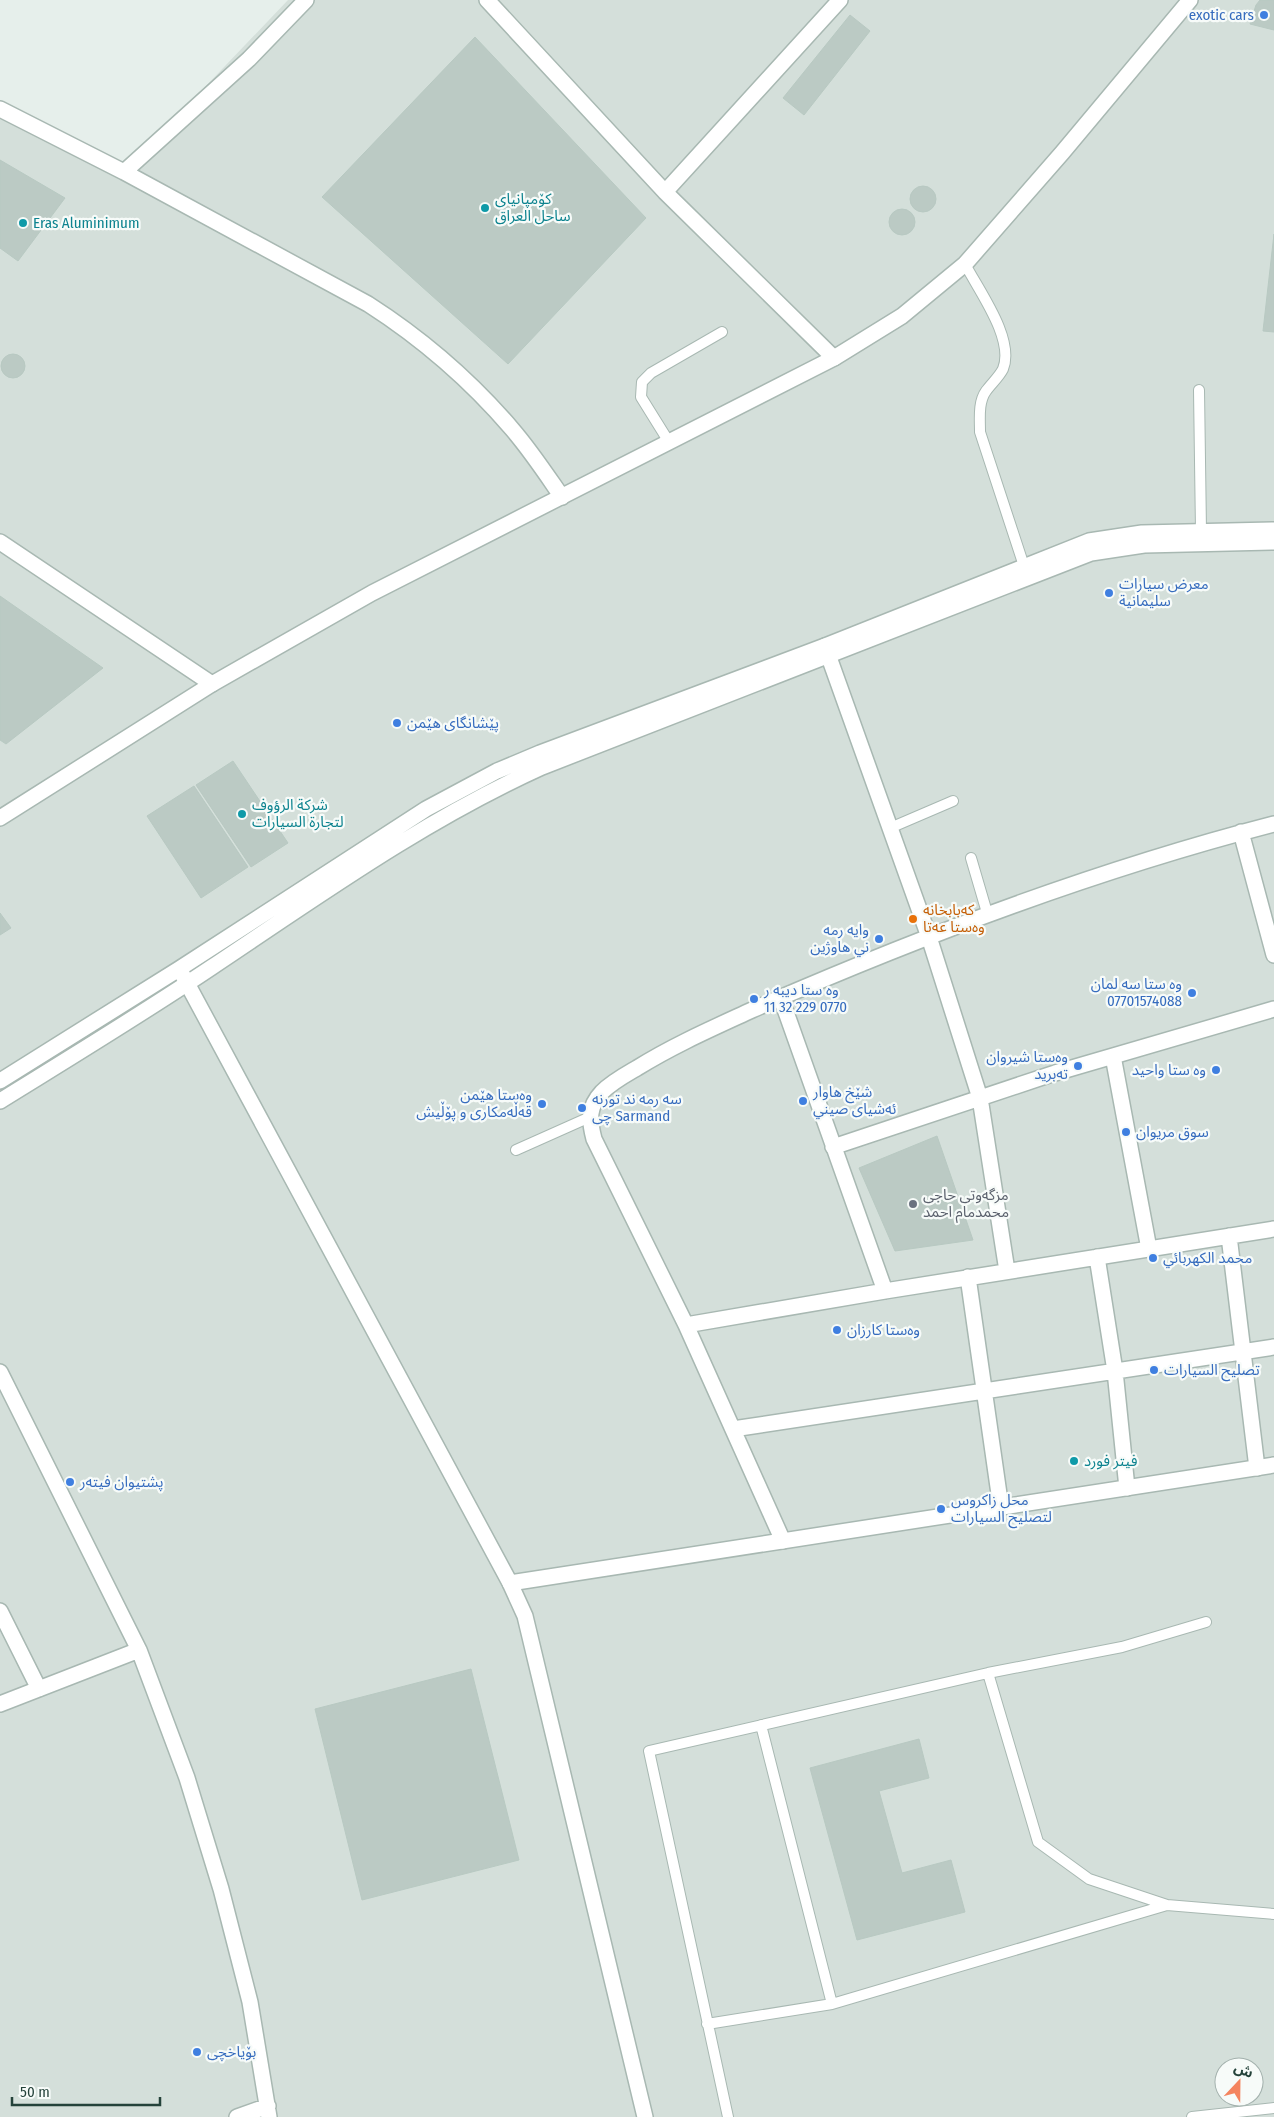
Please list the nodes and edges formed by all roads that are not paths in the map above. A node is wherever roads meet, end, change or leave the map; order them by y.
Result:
1 (306, 0) edge
2 (487, 0) edge
3 (840, 0) edge
4 (1190, 0) edge
5 (0, 109) edge
6 (124, 172) junction
7 (665, 192) junction
8 (965, 264) junction
9 (722, 332) dead end
10 (834, 358) junction
11 (1199, 390) dead end
12 (669, 442) junction
13 (562, 497) junction
14 (1274, 530) edge
15 (1206, 534) junction
16 (0, 542) edge
17 (1274, 542) edge
18 (1017, 573) junction
19 (827, 652) junction
20 (212, 684) junction
21 (501, 778) junction
22 (953, 801) dead end
23 (0, 818) edge
24 (1274, 824) edge
25 (890, 828) junction
26 (1241, 832) junction
27 (970, 858) dead end
28 (988, 916) junction
29 (929, 937) junction
30 (1274, 955) edge
31 (179, 969) junction
32 (188, 983) junction
33 (780, 998) junction
34 (1274, 1009) edge
35 (1113, 1056) junction
36 (0, 1081) edge
37 (980, 1098) junction
38 (0, 1101) edge
39 (590, 1117) junction
40 (833, 1147) junction
41 (516, 1150) dead end
42 (1274, 1229) edge
43 (1229, 1236) junction
44 (1149, 1249) junction
45 (1097, 1257) junction
46 (1007, 1271) junction
47 (968, 1277) junction
48 (885, 1291) junction
49 (686, 1325) junction
50 (1274, 1347) edge
51 (1242, 1352) junction
52 (1115, 1371) junction
53 (0, 1372) edge
54 (986, 1390) junction
55 (733, 1429) junction
56 (1274, 1465) edge
57 (1257, 1468) junction
58 (1127, 1488) junction
59 (1001, 1508) junction
60 (783, 1541) junction
61 (510, 1583) junction
62 (0, 1611) edge
63 (1206, 1622) dead end
64 (139, 1650) junction
65 (988, 1673) junction
66 (39, 1689) junction
67 (0, 1704) edge
68 (761, 1725) junction
69 (1167, 1905) junction
70 (1274, 1914) edge
71 (832, 2004) junction
72 (707, 2024) junction
73 (1274, 2108) edge
74 (269, 2112) edge
75 (237, 2117) edge
76 (644, 2117) edge
77 (728, 2117) edge
78 (1192, 2117) edge

1 - 6 street
2 - 7 street
3 - 7 street
4 - 8 street
5 - 6 street
6 - 13 street
7 - 10 street
8 - 10 street
8 - 18 lane
9 - 12 lane
10 - 12 street
11 - 15 lane
12 - 13 street
13 - 20 street
14 - 15 street
15 - 17 street
15 - 18 street
16 - 20 street
18 - 19 street
19 - 21 street
19 - 25 street
20 - 23 street
21 - 31 street
21 - 32 street
22 - 25 lane
24 - 26 street
25 - 29 street
26 - 28 street
26 - 30 street
27 - 28 lane
28 - 29 street
29 - 33 street
29 - 37 street
31 - 32 street
31 - 36 street
32 - 38 street
32 - 61 street
33 - 39 street
33 - 40 street
34 - 35 street
35 - 37 street
35 - 44 street
37 - 40 street
37 - 46 street
39 - 41 lane
39 - 49 street
40 - 48 street
42 - 43 street
43 - 44 street
43 - 51 street
44 - 45 street
45 - 46 street
45 - 52 street
46 - 47 street
47 - 48 street
47 - 54 street
48 - 49 street
49 - 55 street
50 - 51 street
51 - 52 street
51 - 57 street
52 - 54 street
52 - 58 street
53 - 64 street
54 - 55 street
54 - 59 street
55 - 60 street
56 - 57 street
57 - 58 street
58 - 59 street
59 - 60 street
60 - 61 street
61 - 76 street
62 - 66 street
63 - 65 lane
64 - 66 street
64 - 74 street
65 - 68 lane
65 - 69 lane
66 - 67 street
68 - 71 lane
68 - 72 lane
69 - 70 lane
69 - 71 lane
71 - 72 lane
72 - 77 lane
73 - 78 lane
74 - 75 street

